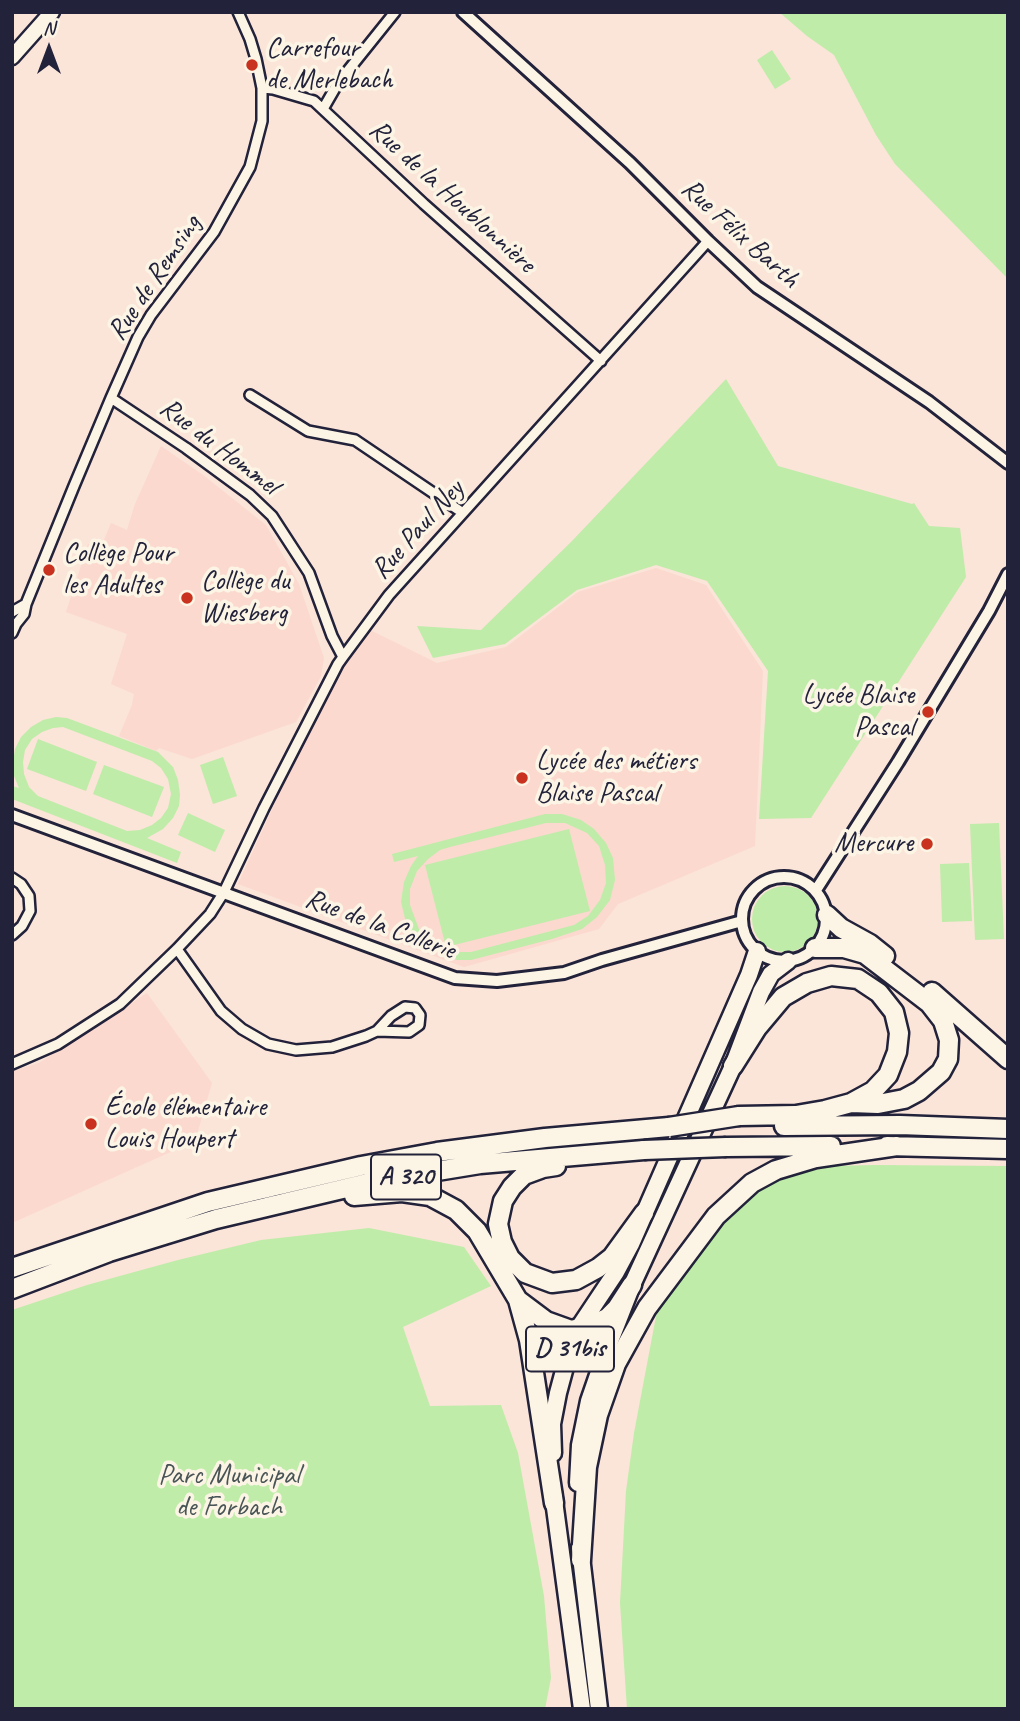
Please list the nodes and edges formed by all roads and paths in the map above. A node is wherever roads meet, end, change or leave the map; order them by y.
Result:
1 (52, 12) edge
2 (238, 12) edge
3 (395, 12) edge
4 (463, 12) edge
5 (12, 57) edge
6 (262, 88) junction
7 (323, 110) junction
8 (708, 241) junction
9 (601, 361) junction
10 (250, 395) dead end
11 (111, 398) junction
12 (1008, 463) edge
13 (463, 513) junction
14 (1008, 574) edge
15 (13, 624) edge
16 (343, 657) junction
17 (12, 815) edge
18 (12, 878) edge
19 (816, 890) junction
20 (224, 892) junction
21 (827, 915) junction
22 (742, 921) junction
23 (12, 935) edge
24 (815, 948) junction
25 (177, 949) junction
26 (757, 951) junction
27 (788, 961) junction
28 (377, 1031) junction
29 (1008, 1059) edge
30 (12, 1064) edge
31 (733, 1066) junction
32 (851, 1103) junction
33 (736, 1121) junction
34 (1008, 1129) edge
35 (897, 1146) junction
36 (1008, 1149) edge
37 (599, 1154) junction
38 (644, 1213) junction
39 (216, 1219) junction
40 (12, 1269) edge
41 (632, 1284) junction
42 (12, 1289) edge
43 (518, 1300) junction
44 (578, 1329) junction
45 (554, 1503) junction
46 (581, 1560) junction
47 (582, 1709) edge
48 (598, 1709) edge

1 - 5 main road
2 - 6 street, Rue de Remsing
3 - 7 street
4 - 8 street, Rue Félix Barth
6 - 7 street, Rue de la Houblonnière
6 - 11 street, Rue de Remsing
7 - 9 street, Rue de la Houblonnière
8 - 9 street, Rue Paul Ney
8 - 12 street, Rue Félix Barth
9 - 13 street, Rue Paul Ney
10 - 13 street
11 - 15 street, Rue de Remsing
11 - 16 street, Rue du Hommel
13 - 16 street, Rue Paul Ney
14 - 19 street
16 - 20 street, Rue Paul Ney
17 - 20 street, Rue de la Collerie
18 - 23 street
19 - 21 street
19 - 22 street
20 - 22 street, Rue de la Collerie
20 - 25 street, Rue Paul Ney
21 - 24 street
21 - 29 highway
22 - 26 street
24 - 27 street
24 - 32 highway
25 - 28 street
25 - 30 street, Rue Paul Ney
26 - 27 street
26 - 38 highway, D 31bis
27 - 31 highway, D 31bis
28 - 28 street
31 - 32 highway
31 - 41 highway, D 31bis
32 - 33 highway
33 - 34 highway
33 - 40 highway, A 320, bridge
35 - 36 highway, A 320
35 - 37 highway, A 320, bridge
35 - 46 highway
37 - 38 highway
37 - 39 highway, A 320
38 - 44 highway, D 31bis
39 - 42 highway, A 320
39 - 43 highway
41 - 44 highway
41 - 46 highway, D 31bis
43 - 44 highway
43 - 45 highway
44 - 45 highway, D 31bis
45 - 47 highway, D 31bis
46 - 48 highway, D 31bis

